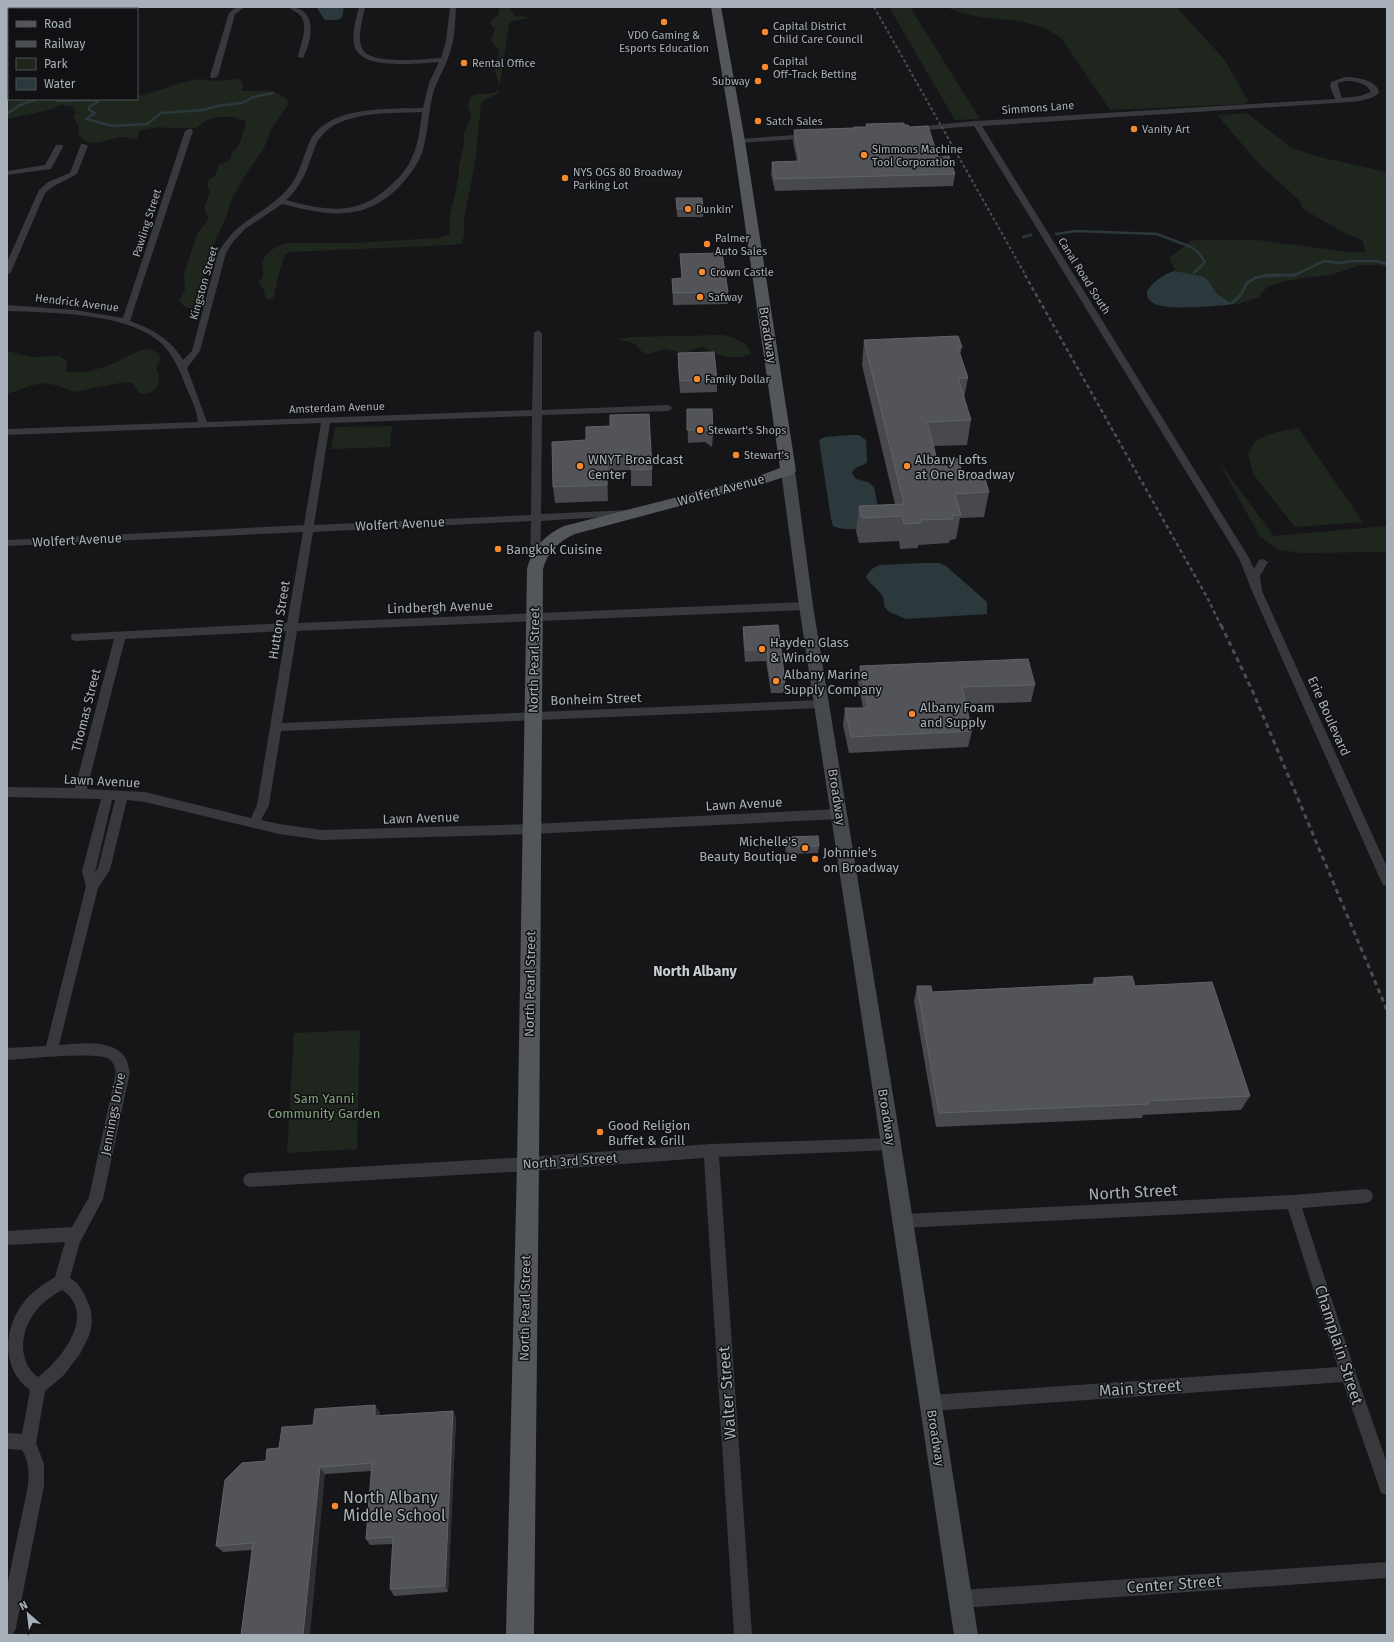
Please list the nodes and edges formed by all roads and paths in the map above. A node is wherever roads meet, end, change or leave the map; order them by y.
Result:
1 (242, 7) edge
2 (291, 7) edge
3 (362, 7) edge
4 (453, 7) edge
5 (716, 7) edge
6 (300, 57) dead end
7 (444, 60) junction
8 (214, 76) dead end
9 (1339, 100) junction
10 (426, 110) junction
11 (976, 123) junction
12 (904, 129) edge
13 (189, 131) dead end
14 (816, 136) edge
15 (738, 141) junction
16 (84, 146) dead end
17 (59, 148) dead end
18 (7, 173) edge
19 (281, 201) junction
20 (7, 272) edge
21 (7, 308) edge
22 (126, 321) junction
23 (538, 333) dead end
24 (182, 368) junction
25 (668, 408) dead end
26 (537, 413) junction
27 (326, 421) junction
28 (203, 425) junction
29 (7, 432) edge
30 (788, 471) junction
31 (635, 512) junction
32 (536, 518) junction
33 (308, 529) junction
34 (7, 543) edge
35 (1263, 562) dead end
36 (535, 569) junction
37 (1257, 591) junction
38 (806, 606) junction
39 (535, 617) junction
40 (292, 627) junction
41 (120, 635) junction
42 (76, 637) dead end
43 (822, 704) junction
44 (533, 716) junction
45 (276, 726) junction
46 (7, 792) edge
47 (80, 793) junction
48 (108, 794) junction
49 (122, 795) junction
50 (839, 814) junction
51 (254, 823) junction
52 (532, 828) junction
53 (1387, 881) edge
54 (92, 886) junction
55 (51, 1052) junction
56 (7, 1054) edge
57 (891, 1144) junction
58 (711, 1151) junction
59 (528, 1164) junction
60 (250, 1180) dead end
61 (1366, 1196) dead end
62 (1293, 1202) junction
63 (903, 1221) junction
64 (75, 1234) junction
65 (7, 1238) edge
66 (61, 1282) junction
67 (1348, 1374) junction
68 (38, 1387) junction
69 (931, 1403) junction
70 (7, 1441) edge
71 (28, 1444) junction
72 (1387, 1487) edge
73 (1387, 1570) edge
74 (962, 1598) junction
75 (7, 1628) edge
76 (520, 1635) edge
77 (743, 1635) edge
78 (966, 1635) edge

1 - 8 street
2 - 6 street
3 - 7 street
4 - 7 street
5 - 15 main road, Broadway
7 - 10 street
9 - 9 street, Simmons Lane
9 - 11 street, Simmons Lane
10 - 19 street, Kingston Street
10 - 19 street
11 - 12 street, Simmons Lane
11 - 37 street, Canal Road South
13 - 22 street, Pawling Street
14 - 15 street
15 - 30 main road, Broadway
16 - 20 street
17 - 18 street
19 - 24 street, Kingston Street
21 - 22 street, Hendrick Avenue
22 - 24 street, Hendrick Avenue
23 - 26 street, North Pearl Street
24 - 28 street, Hendrick Avenue
25 - 26 street, Amsterdam Avenue
26 - 27 street, Amsterdam Avenue
26 - 32 street, North Pearl Street
27 - 28 street, Amsterdam Avenue
27 - 33 street, Hutton Street
28 - 29 street, Amsterdam Avenue
30 - 31 main road, Wolfert Avenue
30 - 38 street, Broadway
31 - 32 street, Wolfert Avenue
31 - 36 main road
32 - 33 street, Wolfert Avenue
32 - 36 street, North Pearl Street
33 - 34 street, Wolfert Avenue
33 - 40 street, Hutton Street
35 - 37 street, Erie Boulevard
36 - 39 main road, North Pearl Street
37 - 53 street, Erie Boulevard
38 - 39 street, Lindbergh Avenue
38 - 43 street, Broadway
39 - 40 street, Lindbergh Avenue
39 - 44 main road, North Pearl Street
40 - 41 street, Lindbergh Avenue
40 - 45 street, Hutton Street
41 - 42 street, Lindbergh Avenue
41 - 47 street, Thomas Street
43 - 44 street, Bonheim Street
43 - 50 street, Broadway
44 - 45 street, Bonheim Street
44 - 52 main road, North Pearl Street
45 - 51 street, Hutton Street
46 - 47 street, Lawn Avenue
47 - 48 street, Lawn Avenue
48 - 49 street, Lawn Avenue
48 - 54 street
49 - 51 street, Lawn Avenue
49 - 54 street
50 - 52 street, Lawn Avenue
50 - 57 street, Broadway
51 - 52 street, Lawn Avenue
52 - 59 main road, North Pearl Street
54 - 55 street
55 - 56 street, Jennings Drive
55 - 64 street, Jennings Drive
57 - 58 street, North 3rd Street
57 - 63 street, Broadway
58 - 59 street, North 3rd Street
58 - 77 street, Walter Street
59 - 60 street, North 3rd Street
59 - 76 main road, North Pearl Street
61 - 62 street, North Street
62 - 63 street, North Street
62 - 67 street, Champlain Street
63 - 69 street, Broadway
64 - 65 street
64 - 66 street, Jennings Drive
66 - 68 street
66 - 68 street
67 - 69 street, Main Street
67 - 72 street, Champlain Street
68 - 71 street
69 - 74 street, Broadway
70 - 71 street
71 - 75 street
73 - 74 street, Center Street
74 - 78 street, Broadway

